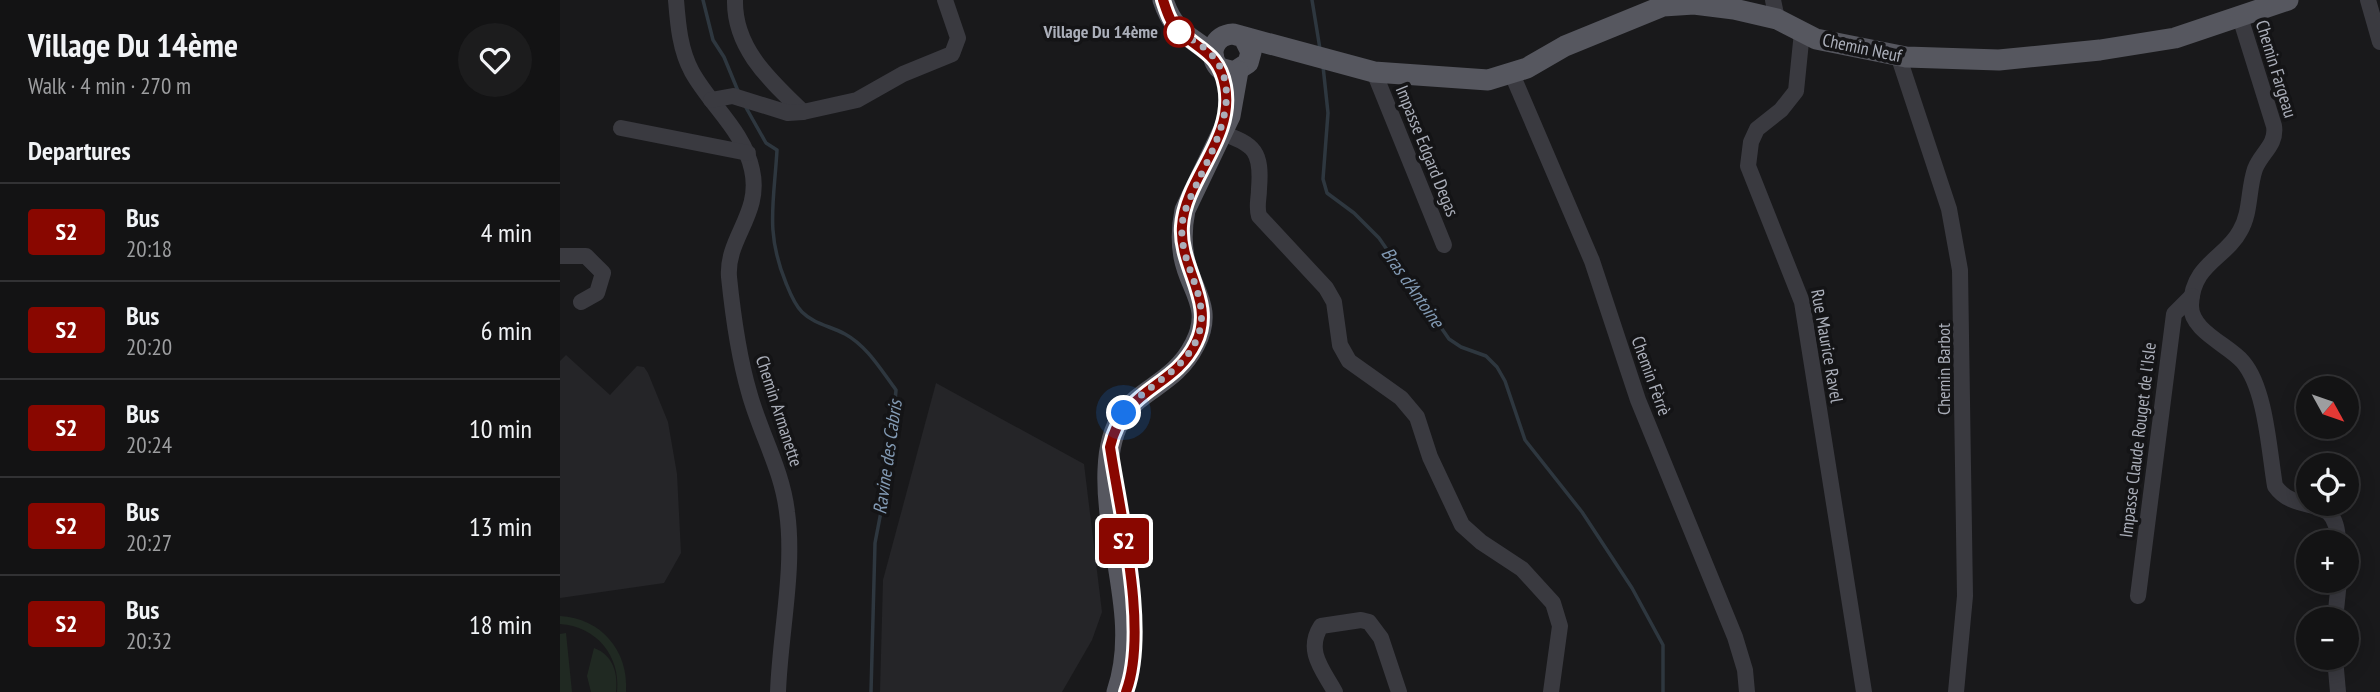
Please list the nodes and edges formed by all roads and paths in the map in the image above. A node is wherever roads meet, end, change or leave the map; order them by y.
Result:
1 (676, 0) edge
2 (736, 0) edge
3 (945, 0) edge
4 (2288, 0) edge
5 (2368, 0) edge
6 (1704, 2) edge
7 (1164, 3) edge
8 (1775, 10) edge
9 (2240, 17) junction
10 (1802, 32) junction
11 (2380, 42) edge
12 (1230, 55) junction
13 (1898, 55) junction
14 (1374, 72) junction
15 (1512, 75) junction
16 (711, 100) junction
17 (803, 112) junction
18 (621, 128) dead end
19 (1222, 130) junction
20 (748, 153) junction
21 (1444, 245) dead end
22 (560, 256) edge
23 (2192, 296) junction
24 (581, 302) dead end
25 (1110, 447) junction
26 (2338, 530) edge
27 (2138, 596) dead end
28 (2336, 670) edge
29 (778, 692) edge
30 (1117, 692) edge
31 (1126, 692) edge
32 (1335, 692) edge
33 (1399, 692) edge
34 (1551, 692) edge
35 (1747, 692) edge
36 (1864, 692) edge
37 (1956, 692) edge
38 (2338, 692) edge

1 - 16 street, Chemin Armanette
2 - 17 street
3 - 17 street
4 - 9 main road, Chemin Neuf
5 - 11 street
6 - 8 main road, Chemin Neuf
6 - 15 main road, Chemin Neuf
7 - 12 main road, Chemin Neuf
8 - 10 main road, Chemin Neuf
9 - 13 main road, Chemin Neuf
9 - 23 street, Chemin Fargeau
10 - 13 main road, Chemin Neuf
10 - 36 street, Rue Maurice Ravel
12 - 14 main road, Chemin Neuf
12 - 19 main road
13 - 37 street, Chemin Barbot
14 - 15 main road, Chemin Neuf
14 - 21 street, Impasse Edgard Degas
15 - 35 street, Chemin Fèrrè
16 - 17 street
16 - 20 street, Chemin Armanette
18 - 20 street
19 - 25 main road
19 - 34 street
20 - 29 street, Chemin Armanette
22 - 24 street
23 - 26 street
23 - 27 street, Impasse Claude Rouget de l'Isle
25 - 30 main road
25 - 31 main road
28 - 38 street
32 - 33 street

